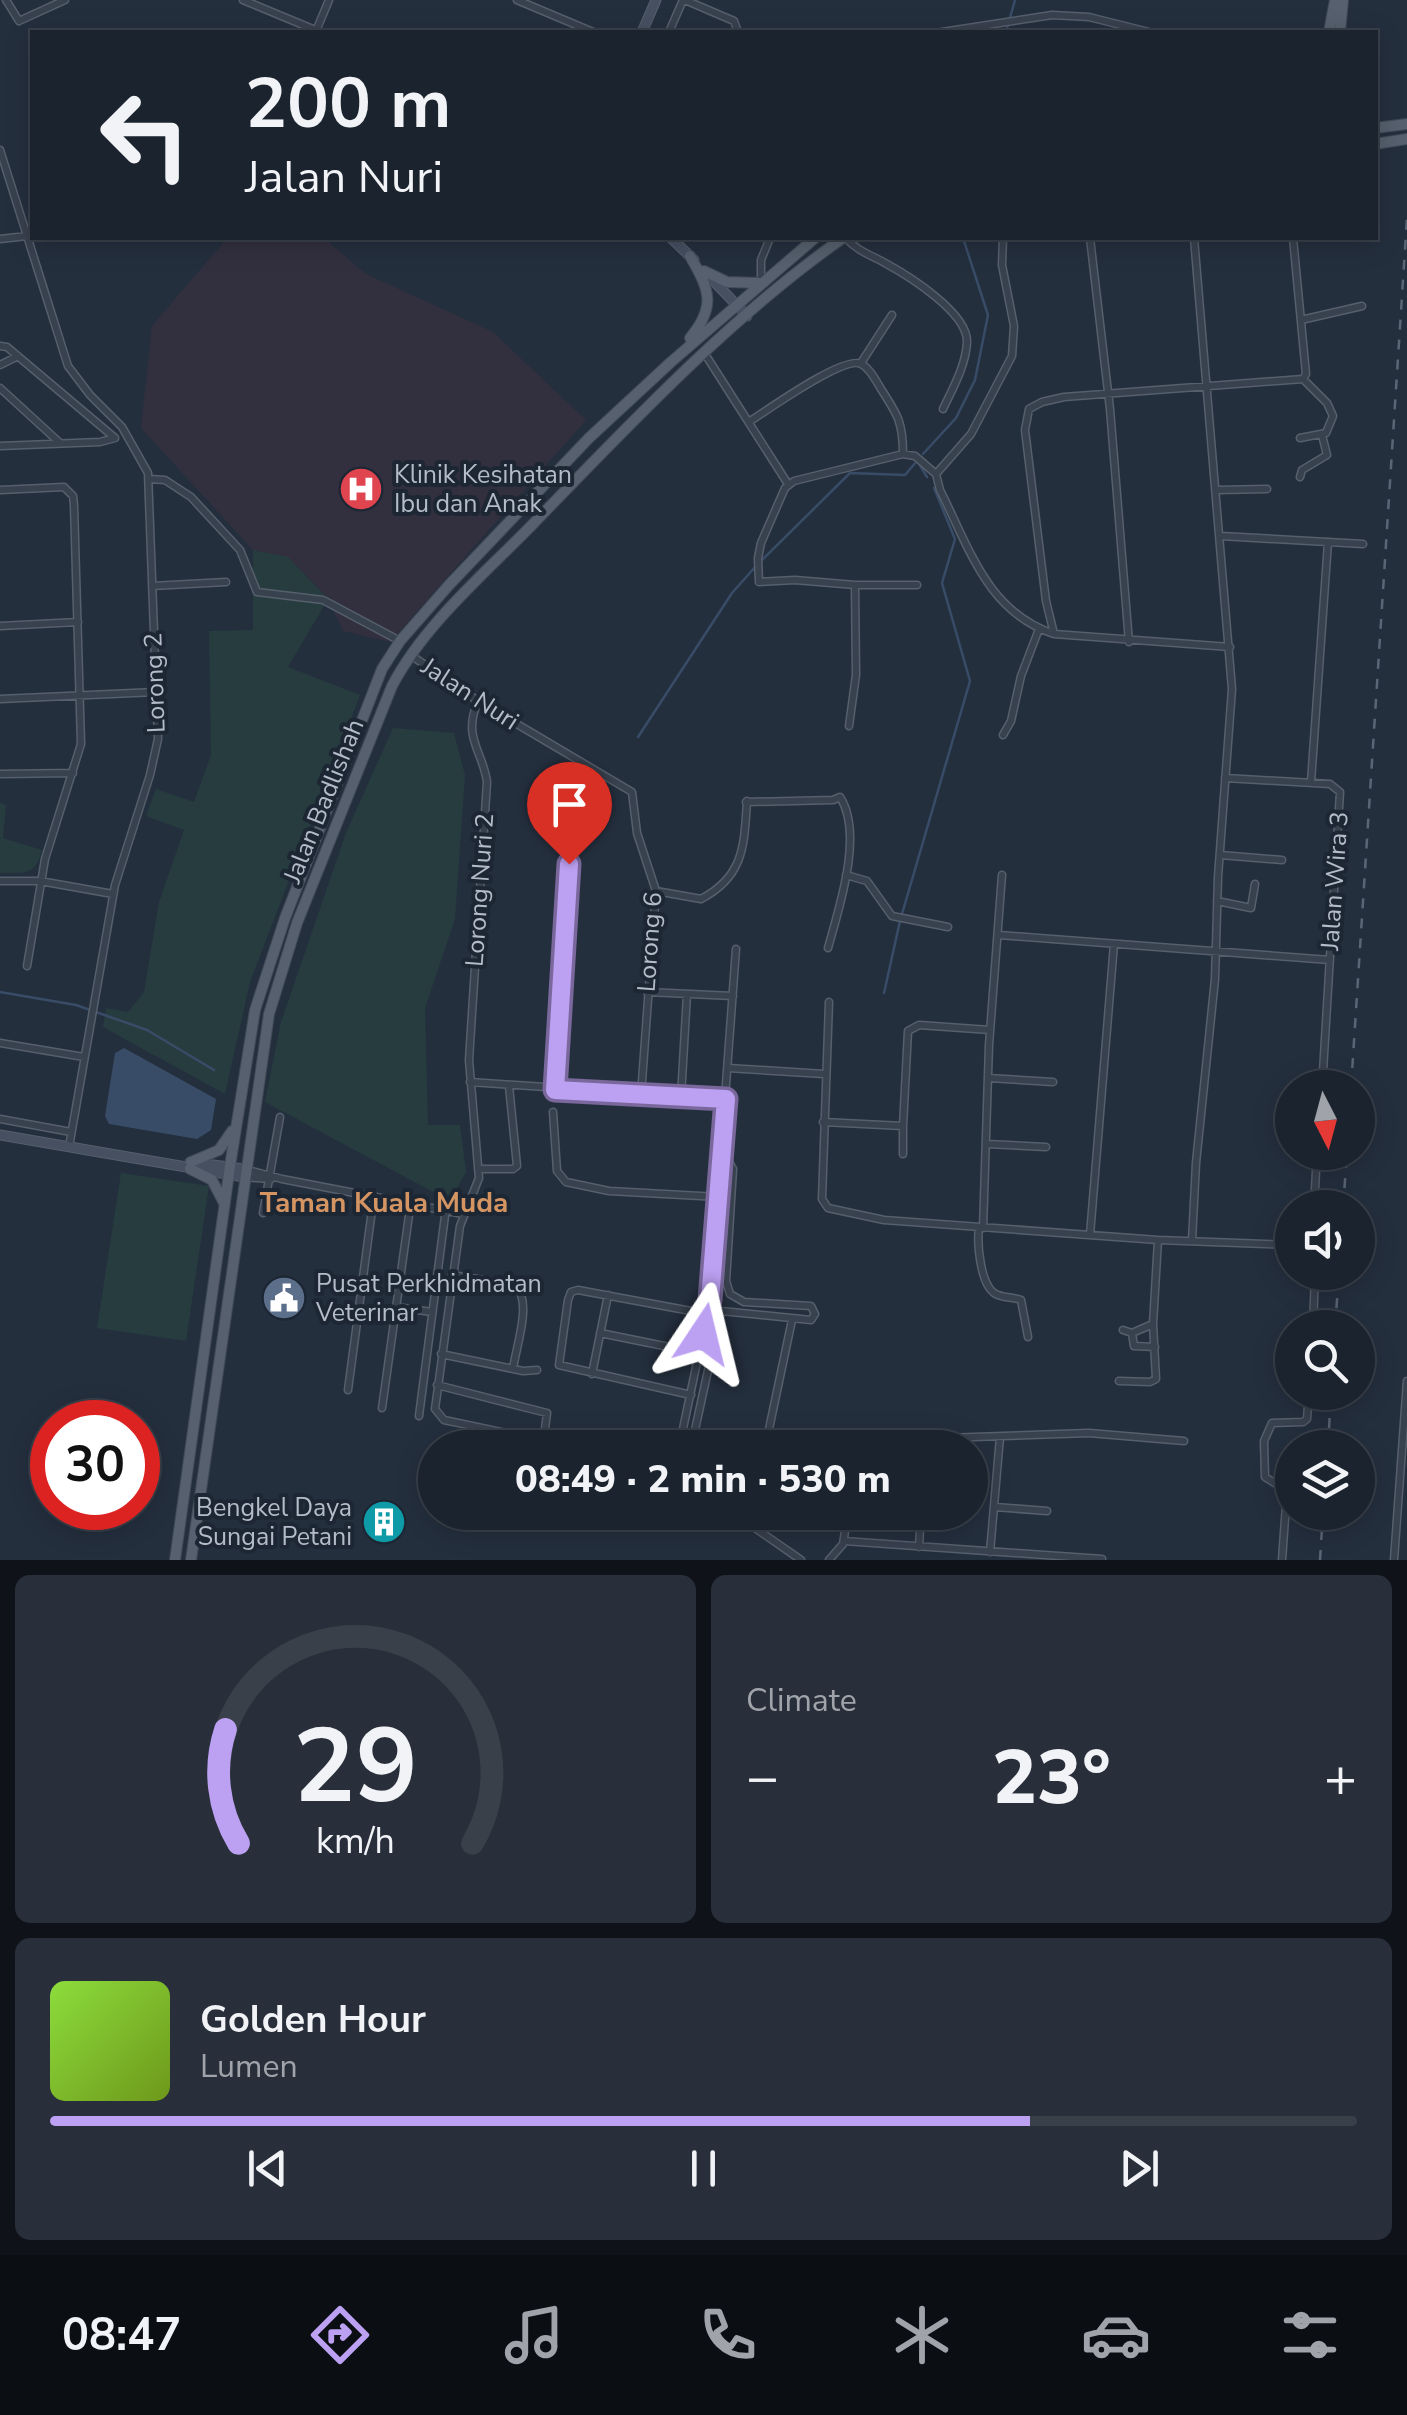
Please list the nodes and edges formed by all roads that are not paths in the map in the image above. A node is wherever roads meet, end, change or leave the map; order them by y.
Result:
1 (6, 0) edge
2 (65, 0) edge
3 (243, 0) edge
4 (330, 0) edge
5 (517, 0) edge
6 (656, 0) edge
7 (684, 0) edge
8 (1335, 0) edge
9 (1343, 0) edge
10 (313, 30) edge
11 (319, 30) edge
12 (587, 30) edge
13 (643, 30) edge
14 (670, 30) edge
15 (737, 30) edge
16 (952, 30) edge
17 (1141, 30) edge
18 (1329, 30) edge
19 (1340, 30) edge
20 (0, 150) edge
21 (27, 236) junction
22 (0, 239) edge
23 (677, 240) edge
24 (769, 240) edge
25 (813, 240) edge
26 (842, 240) edge
27 (846, 240) edge
28 (1003, 240) edge
29 (1090, 240) edge
30 (1194, 240) edge
31 (1293, 240) edge
32 (690, 256) junction
33 (704, 271) junction
34 (761, 283) junction
35 (736, 304) junction
36 (1362, 306) dead end
37 (892, 315) dead end
38 (748, 316) junction
39 (1301, 320) junction
40 (0, 346) edge
41 (706, 354) junction
42 (18, 356) junction
43 (671, 362) junction
44 (861, 363) junction
45 (0, 365) edge
46 (1303, 379) junction
47 (1208, 386) junction
48 (0, 388) edge
49 (1107, 394) junction
50 (944, 409) dead end
51 (750, 422) junction
52 (1322, 435) junction
53 (1300, 438) dead end
54 (61, 444) junction
55 (0, 446) edge
56 (903, 454) junction
57 (936, 474) junction
58 (1300, 478) dead end
59 (149, 479) junction
60 (788, 484) junction
61 (1267, 489) dead end
62 (0, 490) edge
63 (1217, 490) junction
64 (1221, 536) junction
65 (1328, 542) junction
66 (1363, 544) dead end
67 (226, 582) dead end
68 (855, 585) junction
69 (917, 585) dead end
70 (152, 586) junction
71 (78, 622) junction
72 (0, 626) edge
73 (1039, 629) junction
74 (1054, 634) junction
75 (400, 641) junction
76 (1129, 642) junction
77 (1230, 647) junction
78 (412, 656) junction
79 (156, 692) junction
80 (81, 696) junction
81 (0, 700) edge
82 (478, 701) junction
83 (848, 726) dead end
84 (1003, 735) dead end
85 (581, 762) junction
86 (73, 773) junction
87 (0, 774) edge
88 (1225, 778) junction
89 (1311, 782) junction
90 (632, 792) joint
91 (1220, 855) junction
92 (1282, 860) dead end
93 (846, 875) junction
94 (1002, 875) dead end
95 (0, 881) edge
96 (40, 881) junction
97 (1255, 884) dead end
98 (656, 891) junction
99 (114, 894) junction
100 (1217, 901) junction
101 (291, 920) junction
102 (948, 926) dead end
103 (999, 935) junction
104 (1114, 944) junction
105 (828, 948) dead end
106 (736, 949) dead end
107 (1216, 950) junction
108 (1330, 960) junction
109 (27, 966) dead end
110 (646, 992) junction
111 (687, 994) junction
112 (732, 996) junction
113 (829, 1002) dead end
114 (990, 1030) junction
115 (0, 1043) edge
116 (84, 1056) junction
117 (728, 1068) junction
118 (1323, 1070) edge
119 (824, 1074) junction
120 (988, 1078) junction
121 (470, 1082) junction
122 (1053, 1082) dead end
123 (510, 1086) junction
124 (555, 1090) junction
125 (640, 1095) junction
126 (681, 1097) junction
127 (726, 1099) junction
128 (553, 1112) dead end
129 (280, 1117) dead end
130 (0, 1119) edge
131 (824, 1122) junction
132 (237, 1124) junction
133 (904, 1126) junction
134 (71, 1132) junction
135 (0, 1135) edge
136 (987, 1144) junction
137 (69, 1147) junction
138 (1046, 1148) dead end
139 (902, 1154) dead end
140 (721, 1162) junction
141 (190, 1166) junction
142 (478, 1170) junction
143 (229, 1171) junction
144 (244, 1173) junction
145 (269, 1177) junction
146 (374, 1196) junction
147 (718, 1196) junction
148 (410, 1201) junction
149 (225, 1204) junction
150 (446, 1208) junction
151 (264, 1213) dead end
152 (463, 1214) junction
153 (981, 1228) junction
154 (1090, 1235) junction
155 (1158, 1240) junction
156 (1192, 1241) junction
157 (1275, 1243) edge
158 (452, 1275) junction
159 (608, 1295) junction
160 (396, 1308) junction
161 (708, 1311) junction
162 (721, 1311) junction
163 (432, 1312) junction
164 (792, 1320) junction
165 (1153, 1324) junction
166 (1123, 1330) dead end
167 (600, 1333) junction
168 (1132, 1333) junction
169 (1028, 1338) dead end
170 (1155, 1346) junction
171 (679, 1349) dead end
172 (442, 1354) junction
173 (513, 1368) junction
174 (538, 1370) dead end
175 (592, 1374) junction
176 (1119, 1381) dead end
177 (1407, 1381) edge
178 (437, 1385) junction
179 (348, 1390) dead end
180 (691, 1394) junction
181 (382, 1408) dead end
182 (1308, 1410) edge
183 (419, 1416) dead end
184 (683, 1430) edge
185 (695, 1430) edge
186 (769, 1430) edge
187 (1000, 1437) junction
188 (988, 1438) edge
189 (1184, 1441) dead end
190 (1404, 1451) edge
191 (995, 1507) junction
192 (1047, 1510) dead end
193 (1396, 1523) junction
194 (1407, 1524) edge
195 (757, 1530) edge
196 (846, 1530) edge
197 (920, 1530) edge
198 (844, 1542) junction
199 (919, 1547) junction
200 (990, 1552) junction
201 (1025, 1557) edge
202 (1102, 1559) edge
203 (175, 1560) edge
204 (191, 1560) edge
205 (801, 1560) edge
206 (829, 1560) edge
207 (1282, 1560) edge
208 (1394, 1560) edge

1 - 2 street
3 - 10 street
4 - 11 street
5 - 12 street
6 - 13 main road
7 - 14 street
7 - 15 street
8 - 18 main road
9 - 19 main road
16 - 17 street
20 - 21 street, Lorong 2
21 - 22 street
21 - 59 street, Lorong 2
23 - 32 main road
24 - 34 street
25 - 34 main road, Jalan Badlishah
26 - 38 main road, Jalan Badlishah
27 - 50 street
28 - 57 street
29 - 49 street
30 - 47 street
31 - 39 street
32 - 33 main road
32 - 43 main road
33 - 34 main road
33 - 35 main road
34 - 35 main road, Jalan Badlishah
35 - 38 main road
35 - 43 main road, Jalan Badlishah
36 - 39 street
37 - 44 street
38 - 41 main road, Jalan Badlishah
39 - 46 street
40 - 42 street
41 - 51 street
41 - 78 main road, Jalan Badlishah
42 - 45 street
42 - 54 street
43 - 75 main road, Jalan Badlishah
44 - 51 street
44 - 56 street
46 - 47 street
46 - 52 street
47 - 49 street
47 - 63 street
48 - 54 street
49 - 74 street
49 - 76 street
51 - 60 street
52 - 53 street
52 - 58 street
54 - 55 street
56 - 57 street
56 - 60 street
57 - 73 street
59 - 70 street, Lorong 2
59 - 75 street
60 - 68 street
61 - 63 street
62 - 71 street
63 - 64 street
64 - 65 street
64 - 77 street
65 - 66 street
65 - 89 street
67 - 70 street
68 - 69 street
68 - 83 street
70 - 79 street, Lorong 2
71 - 72 street
71 - 80 street
73 - 74 street
73 - 84 street
74 - 76 street
75 - 101 main road, Jalan Badlishah
76 - 77 street
77 - 88 street
78 - 82 street, Jalan Nuri
78 - 101 main road, Jalan Badlishah
79 - 80 street
79 - 99 street, Lorong 2
80 - 81 street
80 - 86 street
82 - 85 street, Jalan Nuri
82 - 121 street, Lorong Nuri 2
85 - 90 street, Jalan Nuri
85 - 124 street
86 - 87 street
86 - 96 street
88 - 89 street, Jalan Wira 3
88 - 91 street
89 - 108 street, Jalan Wira 3
90 - 98 street, Lorong 6
91 - 92 street
91 - 100 street
93 - 98 street
93 - 102 street
93 - 105 street
94 - 103 street
95 - 96 street
96 - 99 street
96 - 109 street
97 - 100 street
98 - 110 street, Lorong 6
99 - 116 street, Lorong 2
100 - 107 street
101 - 132 main road, Jalan Badlishah
101 - 144 main road, Jalan Badlishah
103 - 104 street
103 - 114 street
104 - 107 street
104 - 154 street
106 - 112 street
107 - 108 street
107 - 156 street
108 - 118 street, Jalan Wira 3
110 - 111 street
110 - 125 street, Lorong 6
111 - 112 street
111 - 126 street
112 - 117 street
113 - 119 street
114 - 120 street
114 - 133 street
115 - 116 street
116 - 134 street, Lorong 2
117 - 119 street
117 - 127 street
119 - 131 street
120 - 122 street
120 - 136 street
121 - 123 street
121 - 142 street, Lorong Nuri 2
123 - 124 street
123 - 142 street
124 - 125 street
125 - 126 street
126 - 127 street
127 - 140 street
128 - 147 street
129 - 145 street
130 - 134 street
131 - 133 street
131 - 153 street
132 - 141 main road
132 - 143 main road, Jalan Badlishah
133 - 139 street
134 - 137 street, Lorong 2
135 - 137 main road
136 - 138 street
136 - 153 street
137 - 141 main road
140 - 147 street
140 - 164 street
141 - 143 main road
141 - 149 main road
142 - 152 street
143 - 144 main road
143 - 149 main road, Jalan Badlishah
144 - 145 street
144 - 204 main road, Jalan Badlishah
145 - 146 street
145 - 151 street
146 - 148 street
146 - 179 street
147 - 161 street
148 - 150 street
148 - 160 street
149 - 203 main road, Jalan Badlishah
150 - 152 street
150 - 163 street
152 - 158 street
153 - 154 street
153 - 169 street
154 - 155 street
155 - 156 street
155 - 165 street
156 - 157 street
158 - 172 street
158 - 173 street
159 - 161 street
159 - 167 street
159 - 175 street
160 - 163 street
160 - 181 street
161 - 162 street
161 - 180 street
162 - 164 street
162 - 185 street
163 - 183 street
164 - 186 street
165 - 168 street
165 - 170 street
166 - 168 street
167 - 171 street
167 - 175 street
168 - 170 street
170 - 176 street
172 - 173 street
172 - 178 street
173 - 174 street
175 - 180 street
177 - 190 street
178 - 178 street
180 - 184 street
182 - 207 street
187 - 188 street
187 - 189 street
187 - 191 street
190 - 193 street
191 - 192 street
191 - 200 street
193 - 194 street
193 - 208 street
195 - 205 street
196 - 198 street
197 - 199 street
198 - 199 street
198 - 206 street
199 - 200 street
200 - 201 street
201 - 202 street

